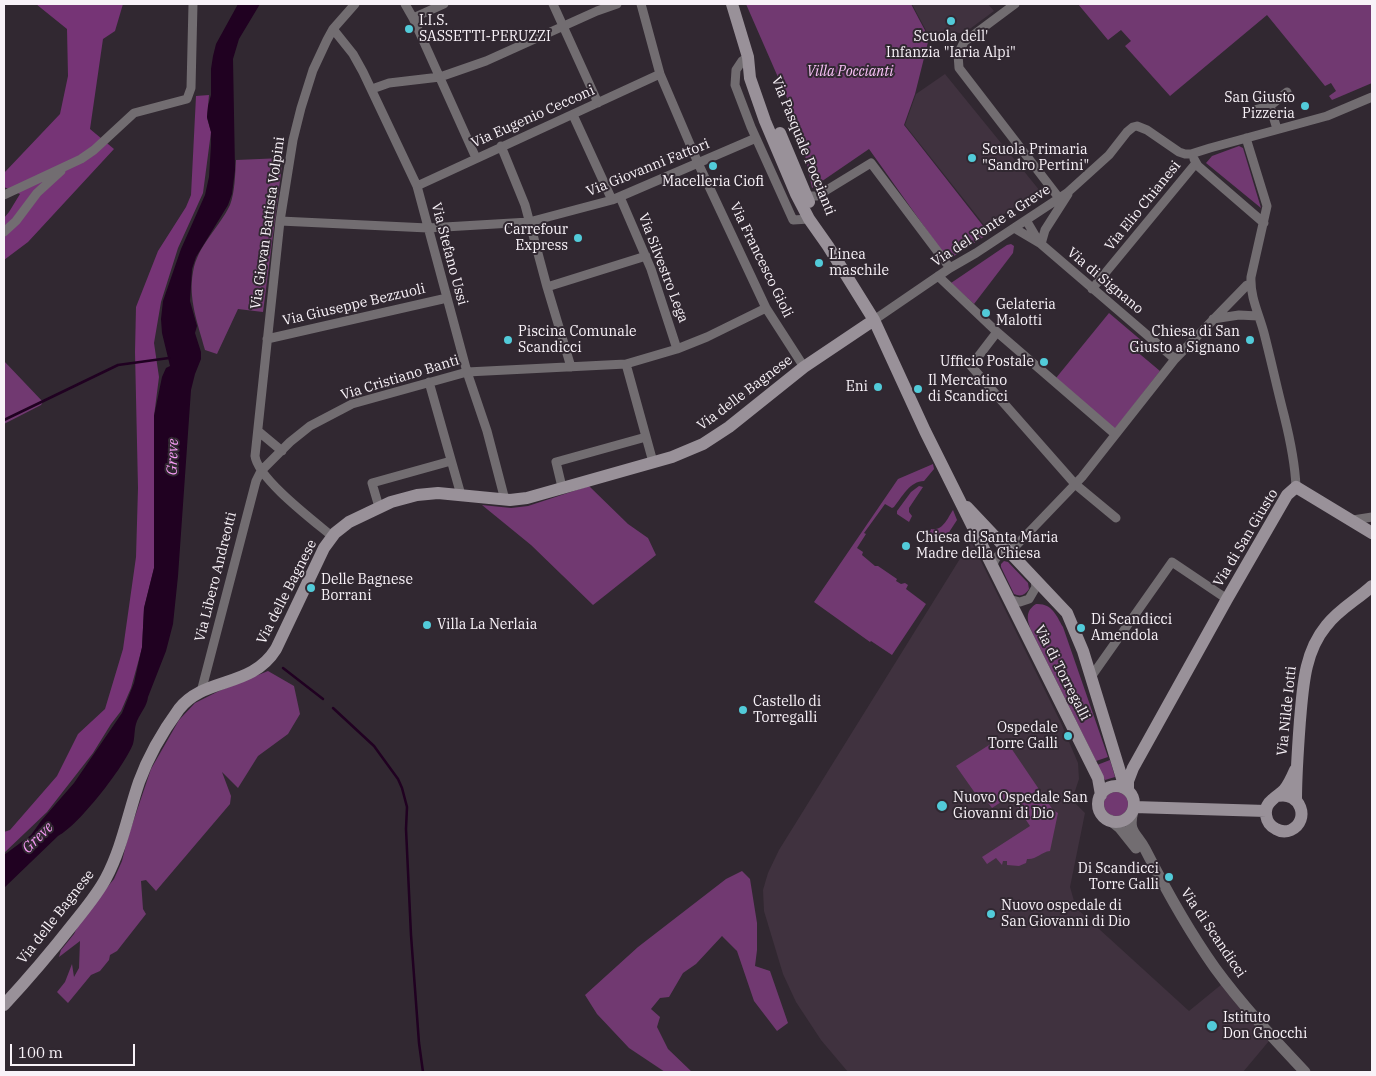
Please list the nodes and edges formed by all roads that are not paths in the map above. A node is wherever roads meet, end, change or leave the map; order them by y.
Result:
1 (193, 4) edge
2 (355, 4) edge
3 (405, 4) edge
4 (444, 4) edge
5 (553, 4) edge
6 (617, 4) edge
7 (641, 4) edge
8 (732, 4) edge
9 (1015, 4) edge
10 (413, 18) junction
11 (563, 26) junction
12 (333, 29) junction
13 (748, 57) junction
14 (660, 74) junction
15 (440, 78) junction
16 (372, 88) junction
17 (1286, 92) dead end
18 (1372, 97) edge
19 (598, 103) junction
20 (1270, 106) junction
21 (1254, 110) dead end
22 (573, 115) junction
23 (1277, 129) junction
24 (756, 138) junction
25 (1246, 138) junction
26 (501, 146) junction
27 (476, 158) junction
28 (1194, 159) junction
29 (698, 163) junction
30 (65, 167) junction
31 (791, 171) junction
32 (775, 180) junction
33 (417, 186) junction
34 (1072, 188) junction
35 (4, 195) edge
36 (806, 196) junction
37 (616, 198) junction
38 (1060, 198) junction
39 (809, 219) junction
40 (1026, 220) junction
41 (280, 222) junction
42 (529, 222) junction
43 (1264, 223) junction
44 (428, 228) junction
45 (1014, 228) junction
46 (4, 232) edge
47 (1041, 244) junction
48 (828, 246) junction
49 (646, 256) junction
50 (950, 268) junction
51 (938, 276) junction
52 (1251, 280) junction
53 (547, 287) junction
54 (1092, 289) junction
55 (447, 298) junction
56 (766, 308) junction
57 (1258, 316) junction
58 (1212, 319) junction
59 (874, 320) junction
60 (997, 332) junction
61 (267, 339) junction
62 (678, 349) junction
63 (1175, 359) junction
64 (626, 364) junction
65 (571, 367) junction
66 (804, 367) junction
67 (467, 372) junction
68 (429, 382) junction
69 (258, 431) junction
70 (1115, 434) junction
71 (646, 437) junction
72 (282, 451) junction
73 (451, 461) junction
74 (653, 462) junction
75 (261, 471) junction
76 (1075, 484) junction
77 (562, 487) junction
78 (1296, 487) junction
79 (461, 495) junction
80 (957, 496) junction
81 (505, 500) junction
82 (379, 507) junction
83 (1372, 517) edge
84 (1116, 518) dead end
85 (1353, 520) junction
86 (1372, 533) edge
87 (333, 536) junction
88 (1010, 552) junction
89 (993, 567) junction
90 (1035, 580) junction
91 (1371, 589) edge
92 (1008, 599) junction
93 (1227, 599) junction
94 (1091, 677) junction
95 (201, 692) junction
96 (1296, 768) junction
97 (1126, 789) junction
98 (1101, 795) junction
99 (1278, 796) junction
100 (1296, 800) junction
101 (1133, 809) junction
102 (1266, 811) junction
103 (1110, 820) junction
104 (1158, 875) junction
105 (4, 1005) edge
106 (1305, 1072) edge

1 - 30 street
2 - 12 street, Via Giovan Battista Volpini
3 - 10 street
4 - 10 street
5 - 11 street
6 - 11 street
7 - 14 street, Via Francesco Gioli
8 - 13 main road, Via Pasquale Poccianti
9 - 38 street
10 - 15 street
11 - 15 street
11 - 19 street
12 - 16 street, Via Stefano Ussi
12 - 41 street, Via Giovan Battista Volpini
13 - 24 street
13 - 31 main road, Via Pasquale Poccianti
14 - 19 street, Via Eugenio Cecconi
14 - 29 street, Via Francesco Gioli
15 - 16 street
15 - 27 street
16 - 33 street, Via Stefano Ussi
17 - 20 street
18 - 23 street
19 - 22 street, Via Eugenio Cecconi
20 - 21 street
20 - 23 street
22 - 26 street, Via Eugenio Cecconi
22 - 37 street, Via Silvestro Lega
23 - 25 street
24 - 29 street, Via Giovanni Fattori
24 - 32 street
25 - 28 street
25 - 43 street, Via di San Giusto
26 - 27 street, Via Eugenio Cecconi
26 - 42 street
27 - 33 street, Via Eugenio Cecconi
28 - 34 street, Via del Ponte a Greve
28 - 43 street
28 - 54 street, Via Elio Chianesi
29 - 37 street, Via Giovanni Fattori
29 - 56 street, Via Francesco Gioli
30 - 35 street
30 - 46 street
31 - 32 street
31 - 36 main road, Via Pasquale Poccianti
31 - 39 main road, Via Pasquale Poccianti
32 - 39 street
33 - 44 street, Via Stefano Ussi
34 - 38 street, Via del Ponte a Greve
34 - 47 street
36 - 48 main road, Via Pasquale Poccianti
36 - 50 street
37 - 42 street, Via Giovanni Fattori
37 - 49 street, Via Silvestro Lega
38 - 40 street, Via del Ponte a Greve
39 - 48 main road, Via Pasquale Poccianti
40 - 45 street, Via del Ponte a Greve
40 - 47 street
41 - 44 street, Via Giovanni Fattori
41 - 61 street, Via Giovan Battista Volpini
42 - 44 street, Via Giovanni Fattori
42 - 53 street
43 - 52 street, Via di San Giusto
44 - 55 street, Via Stefano Ussi
45 - 47 street
45 - 50 street, Via del Ponte a Greve
47 - 54 street, Via di Signano
48 - 59 main road, Via Pasquale Poccianti
49 - 53 street
49 - 62 street, Via Silvestro Lega
50 - 51 street, Via del Ponte a Greve
51 - 59 street, Via del Ponte a Greve
51 - 60 street
52 - 57 street, Via di San Giusto
52 - 58 street
53 - 65 street
54 - 63 street, Via di Signano
55 - 61 street, Via Giuseppe Bezzuoli
55 - 67 street, Via Stefano Ussi
56 - 62 street, Via Cristiano Banti
56 - 66 street, Via Francesco Gioli
57 - 58 street
57 - 78 street, Via di San Giusto
58 - 63 street
59 - 66 main road, Via delle Bagnese
59 - 80 main road, Via di Torregalli
60 - 70 street
60 - 76 street
61 - 69 street, Via Giovan Battista Volpini
62 - 64 street, Via Cristiano Banti
63 - 70 street
64 - 65 street, Via Cristiano Banti
64 - 71 street
65 - 67 street, Via Cristiano Banti
66 - 74 main road, Via delle Bagnese
67 - 68 street, Via Cristiano Banti
67 - 81 street, Via Stefano Ussi
68 - 72 street, Via Cristiano Banti
68 - 73 street
69 - 72 street
69 - 75 street, Via Giovan Battista Volpini
70 - 76 street
71 - 74 street
71 - 77 street
72 - 75 street, Via Cristiano Banti
73 - 79 street
73 - 82 street
74 - 77 main road, Via delle Bagnese
75 - 87 street
75 - 95 street, Via Libero Andreotti
76 - 84 street
76 - 88 street
77 - 81 main road, Via delle Bagnese
78 - 85 main road
78 - 93 main road, Via di San Giusto
79 - 81 main road, Via delle Bagnese
79 - 82 main road, Via delle Bagnese
80 - 88 main road, Via di Torregalli
80 - 89 main road, Via di Torregalli
82 - 87 main road, Via delle Bagnese
83 - 85 street
85 - 86 main road
87 - 95 main road, Via delle Bagnese
88 - 89 street
88 - 90 main road, Via di Scandicci
89 - 92 main road, Via di Torregalli
90 - 92 street
90 - 94 main road, Via di Scandicci
91 - 96 main road, Via Nilde Iotti
92 - 98 main road, Via di Torregalli
93 - 94 street
93 - 97 main road, Via di San Giusto
94 - 97 main road, Via di Scandicci
95 - 105 main road, Via delle Bagnese
96 - 99 main road, Via Nilde Iotti
96 - 100 main road, Via Nilde Iotti
97 - 98 main road
97 - 101 main road, Via di Scandicci
98 - 103 main road, Via di Scandicci
99 - 100 main road
99 - 102 main road, Via Nilde Iotti
100 - 102 main road, Via Nilde Iotti
101 - 102 main road
101 - 103 main road
101 - 104 street, Via di Scandicci
103 - 104 street, Via di Scandicci
104 - 106 street, Via di Scandicci

